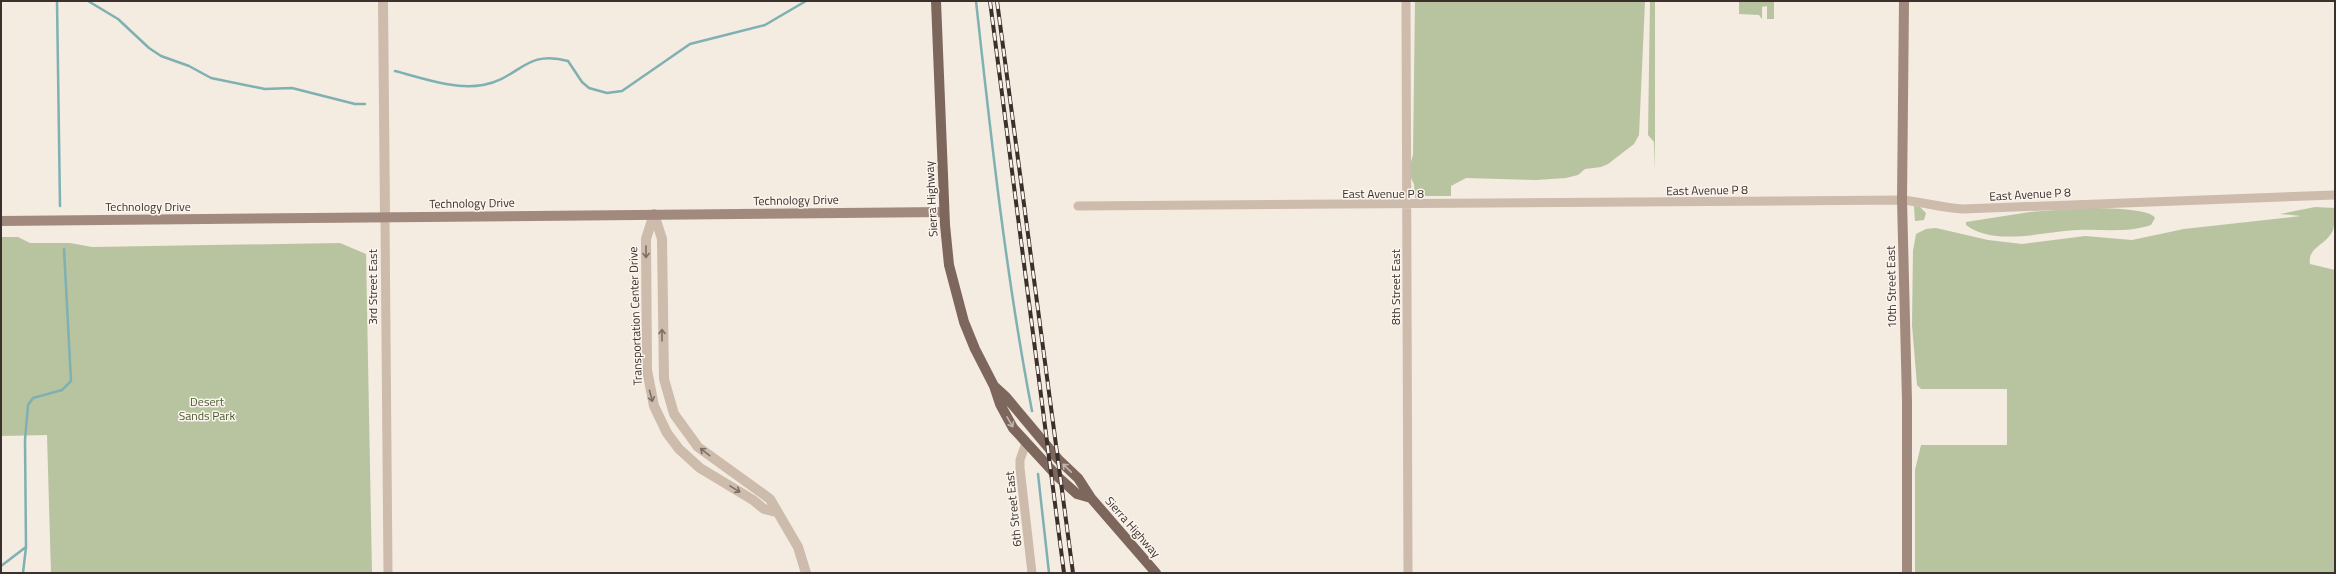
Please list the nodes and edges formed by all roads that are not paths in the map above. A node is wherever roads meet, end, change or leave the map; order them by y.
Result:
1 (383, 1) edge
2 (936, 1) edge
3 (1406, 1) edge
4 (1904, 1) edge
5 (2335, 195) edge
6 (1902, 200) junction
7 (1406, 205) junction
8 (1078, 206) dead end
9 (944, 212) junction
10 (654, 214) junction
11 (384, 217) junction
12 (1, 221) edge
13 (994, 386) junction
14 (1026, 443) junction
15 (1091, 498) junction
16 (776, 512) junction
17 (388, 573) edge
18 (806, 573) edge
19 (1032, 573) edge
20 (1156, 573) edge
21 (1408, 573) edge
22 (1907, 573) edge

1 - 11 street, 3rd Street East
2 - 9 main road, Sierra Highway
3 - 7 street, 8th Street East
4 - 6 main road, 10th Street East
5 - 6 street, East Avenue P 8
6 - 7 street, East Avenue P 8
6 - 22 main road, 10th Street East
7 - 8 street, East Avenue P 8
7 - 21 street, 8th Street East
9 - 10 main road, Technology Drive
9 - 13 main road, Sierra Highway
10 - 11 main road, Technology Drive
16 -> 10 street
10 -> 16 street, Transportation Center Drive
11 - 12 main road, Technology Drive
11 - 17 street, 3rd Street East
13 -> 14 main road, Sierra Highway
15 -> 13 main road, Sierra Highway
14 - 15 main road, Sierra Highway
14 - 19 street, 6th Street East
15 - 20 main road, Sierra Highway
16 - 18 street

